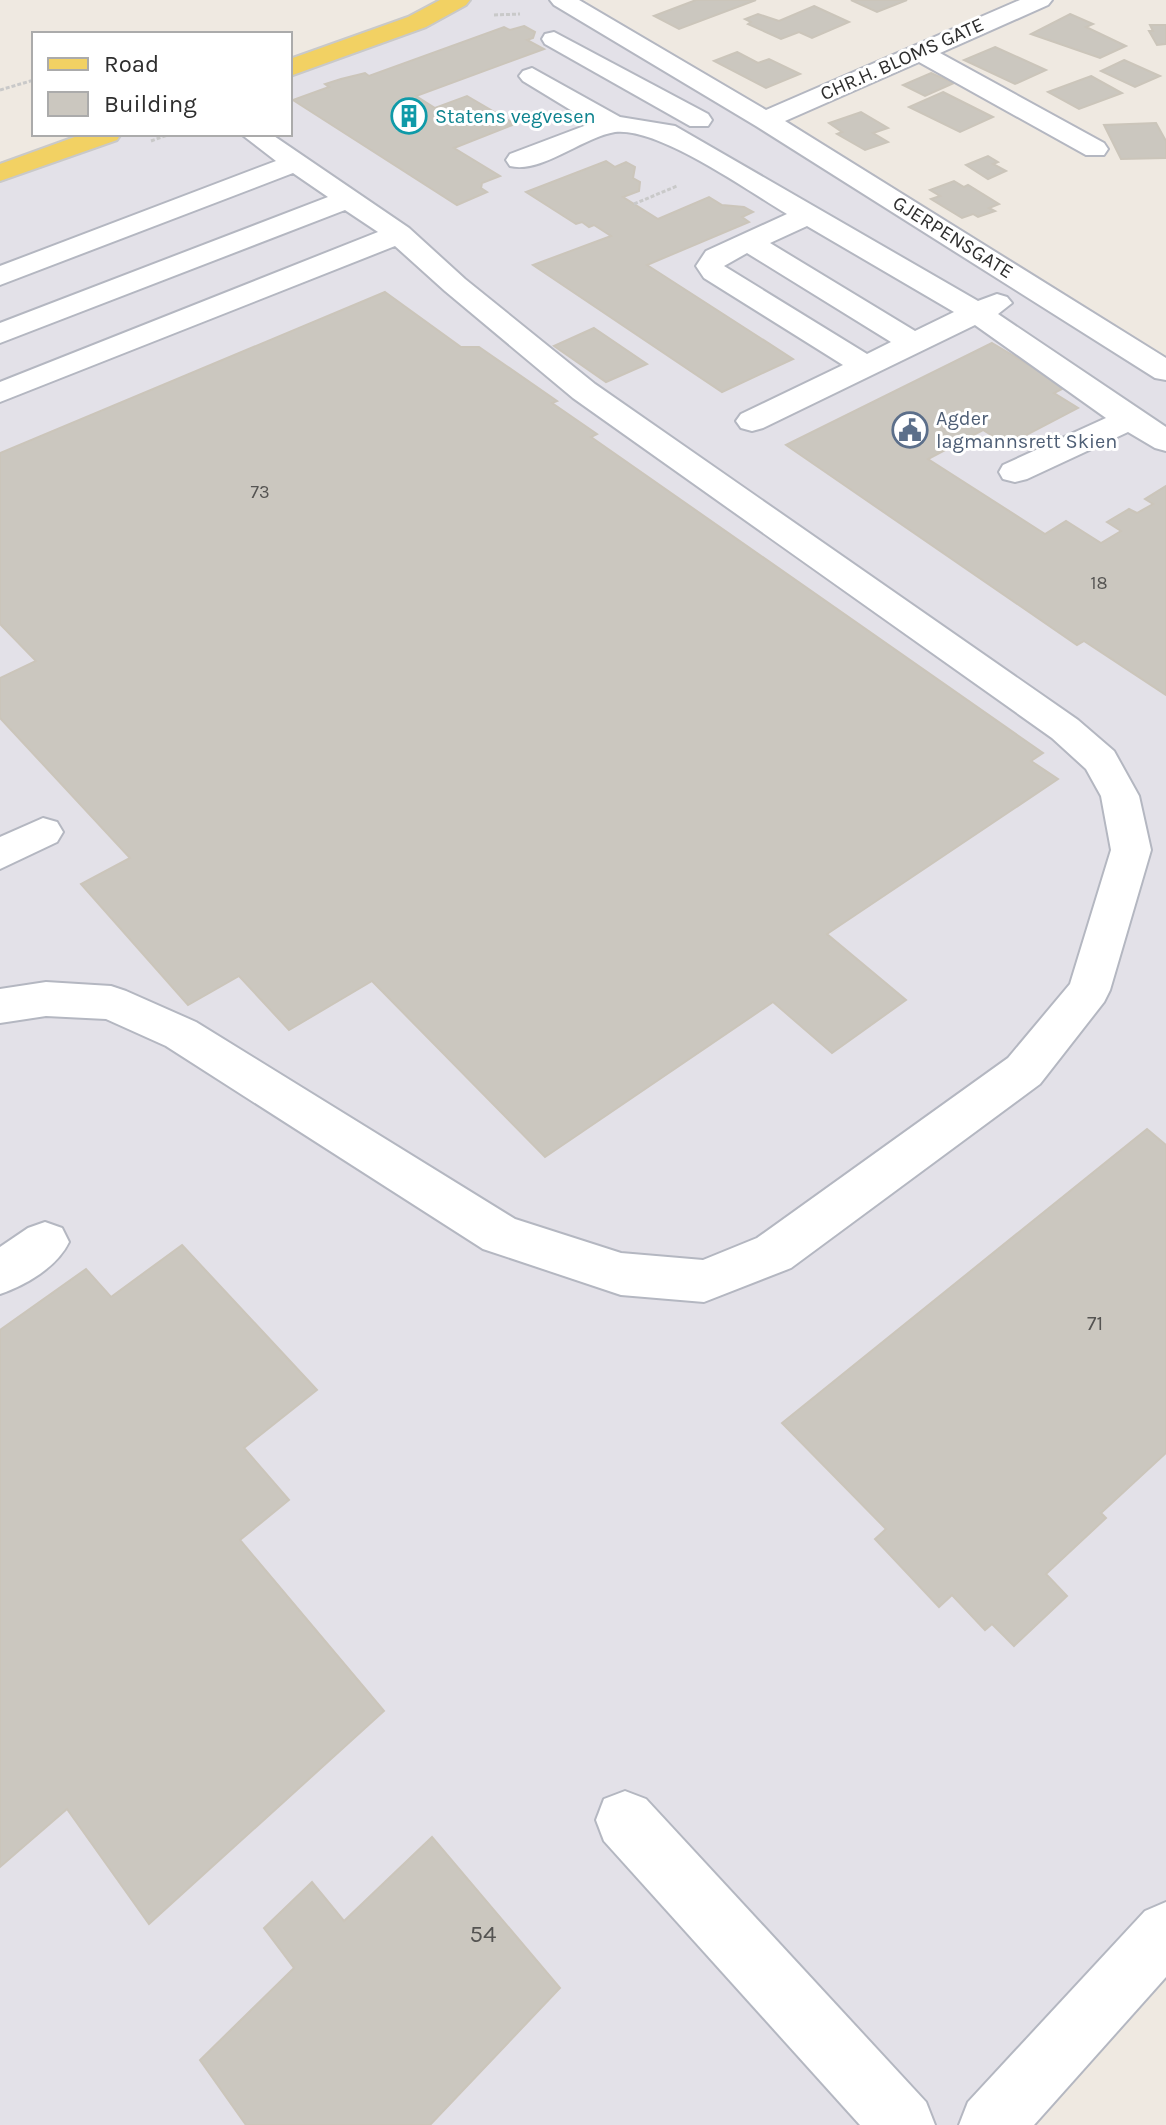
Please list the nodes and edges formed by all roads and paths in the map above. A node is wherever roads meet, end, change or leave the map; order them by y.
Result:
1 (458, 0) edge
2 (562, 0) edge
3 (1040, 0) edge
4 (554, 39) dead end
5 (918, 51) junction
6 (292, 67) edge
7 (532, 76) dead end
8 (32, 81) edge
9 (0, 90) edge
10 (739, 104) junction
11 (699, 120) junction
12 (765, 120) junction
13 (613, 124) junction
14 (666, 132) junction
15 (102, 136) edge
16 (257, 136) edge
17 (1095, 149) dead end
18 (519, 160) dead end
19 (296, 163) junction
20 (0, 173) edge
21 (348, 199) junction
22 (808, 215) junction
23 (399, 234) junction
24 (749, 242) junction
25 (0, 276) edge
26 (1032, 287) junction
27 (977, 313) junction
28 (0, 334) edge
29 (913, 343) junction
30 (865, 366) junction
31 (1166, 371) edge
32 (0, 393) edge
33 (1129, 419) junction
34 (752, 421) dead end
35 (1166, 441) edge
36 (1015, 472) dead end
37 (43, 832) dead end
38 (0, 854) edge
39 (0, 1006) edge
40 (45, 1242) dead end
41 (0, 1273) edge
42 (625, 1820) dead end
43 (1166, 1932) edge
44 (903, 2125) edge
45 (991, 2125) edge

1 - 6 main road
2 - 10 street, GJERPENSGATE
3 - 5 street, CHR.H. BLOMS GATE
4 - 11 street
5 - 12 street, CHR.H. BLOMS GATE
5 - 17 street
7 - 13 street
8 - 9 path
10 - 11 street
10 - 12 street, GJERPENSGATE
11 - 14 street
12 - 26 street, GJERPENSGATE
13 - 14 street
13 - 18 street
14 - 22 street
15 - 20 main road
16 - 19 street
19 - 21 street
19 - 25 street
21 - 23 street
21 - 28 street
22 - 24 street
22 - 27 street
23 - 32 street
23 - 39 street
24 - 29 street
24 - 30 street
26 - 27 street
26 - 31 street, GJERPENSGATE
27 - 29 street
27 - 33 street
29 - 30 street
30 - 34 street
33 - 35 street
33 - 36 street
37 - 38 street
40 - 41 street
42 - 44 street
43 - 45 street

